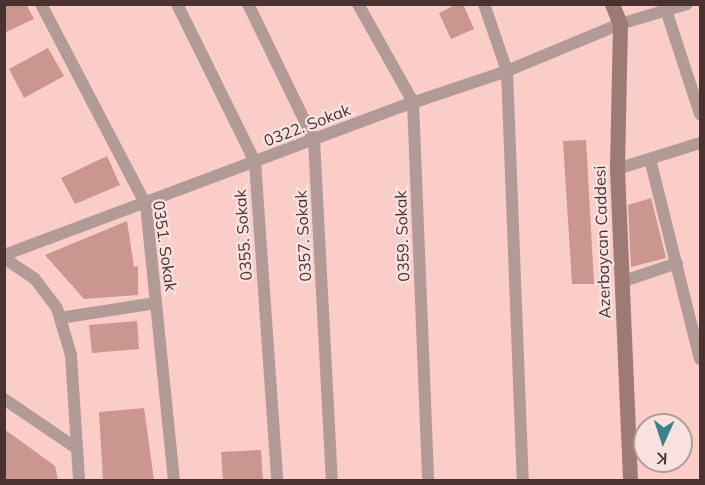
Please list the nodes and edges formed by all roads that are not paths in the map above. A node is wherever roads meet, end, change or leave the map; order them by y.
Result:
1 (41, 4) edge
2 (177, 4) edge
3 (248, 4) edge
4 (358, 4) edge
5 (483, 4) edge
6 (612, 4) edge
7 (687, 4) edge
8 (665, 8) edge
9 (620, 24) junction
10 (507, 70) junction
11 (413, 102) junction
12 (700, 114) edge
13 (314, 140) junction
14 (700, 143) edge
15 (650, 159) junction
16 (255, 162) junction
17 (617, 169) junction
18 (146, 205) junction
19 (4, 257) edge
20 (677, 263) junction
21 (621, 282) junction
22 (156, 303) junction
23 (60, 318) junction
24 (700, 359) edge
25 (4, 399) edge
26 (76, 448) junction
27 (79, 480) edge
28 (174, 480) edge
29 (277, 480) edge
30 (332, 480) edge
31 (429, 480) edge
32 (523, 480) edge
33 (630, 480) edge

1 - 18 street, 0351. Sokak
2 - 16 street, 0355. Sokak
3 - 13 street, 0357. Sokak
4 - 11 street, 0359. Sokak
5 - 10 street
6 - 9 street, Azerbaycan Caddesi
7 - 8 street, 0322. Sokak
8 - 9 street, 0322. Sokak
8 - 12 street
9 - 10 street, 0322. Sokak
9 - 17 street, Azerbaycan Caddesi
10 - 11 street, 0322. Sokak
10 - 32 street
11 - 13 street, 0322. Sokak
11 - 31 street, 0359. Sokak
13 - 16 street, 0322. Sokak
13 - 30 street, 0357. Sokak
14 - 15 street
15 - 17 street
15 - 20 street
16 - 18 street, 0322. Sokak
16 - 29 street, 0355. Sokak
17 - 21 street, Azerbaycan Caddesi
18 - 19 street, 0322. Sokak
18 - 22 street, 0351. Sokak
19 - 23 street
20 - 21 street
20 - 24 street
21 - 33 street, Azerbaycan Caddesi
22 - 23 street
22 - 28 street, 0351. Sokak
23 - 26 street
25 - 26 street
26 - 27 street

